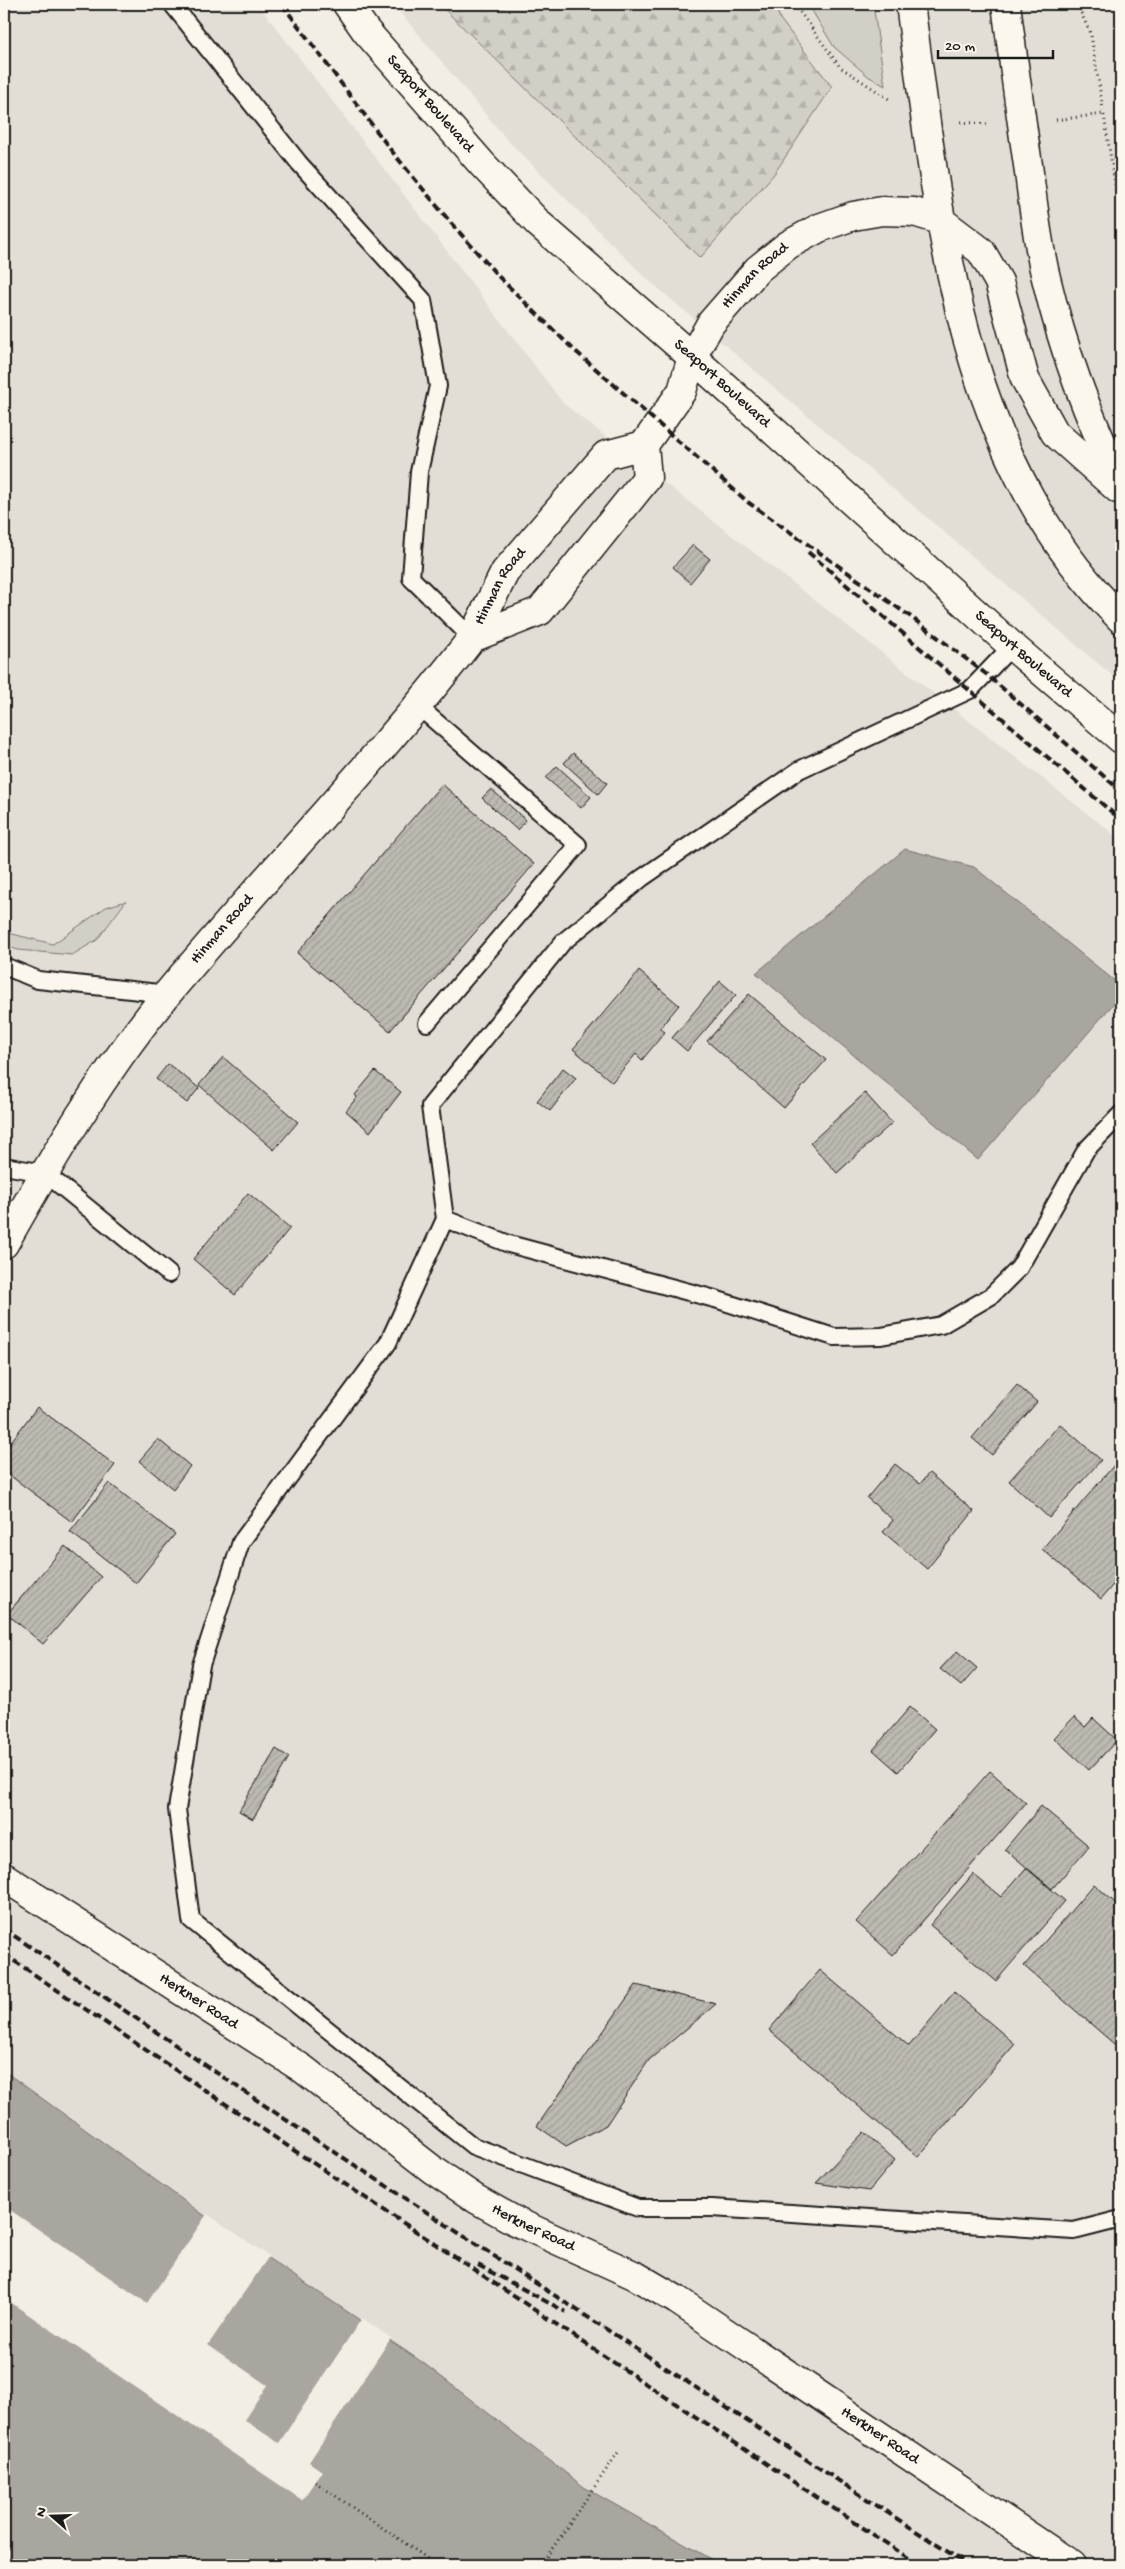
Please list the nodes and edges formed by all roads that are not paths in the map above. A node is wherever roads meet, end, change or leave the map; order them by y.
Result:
1 (172, 4) edge
2 (347, 4) edge
3 (910, 4) edge
4 (1006, 4) edge
5 (940, 220) junction
6 (692, 357) junction
7 (644, 445) junction
8 (1121, 484) edge
9 (1121, 492) edge
10 (1121, 619) edge
11 (472, 638) junction
12 (1012, 646) junction
13 (419, 707) junction
14 (1121, 739) edge
15 (4, 966) edge
16 (168, 994) junction
17 (427, 1023) dead end
18 (1121, 1114) edge
19 (4, 1166) edge
20 (44, 1173) junction
21 (445, 1219) junction
22 (4, 1244) edge
23 (169, 1274) dead end
24 (4, 1877) edge
25 (1121, 2219) edge
26 (1072, 2565) edge

1 - 11 lane
2 - 6 street, Seaport Boulevard
3 - 5 street
4 - 8 street
5 - 6 street, Hinman Road
5 - 9 street, Hinman Road
5 - 10 street
6 - 7 street, Hinman Road
6 - 12 street, Seaport Boulevard
7 - 11 street, Hinman Road
7 - 11 street, Hinman Road
11 - 13 street, Hinman Road
12 - 14 street, Seaport Boulevard
12 - 21 lane
13 - 16 street, Hinman Road
13 - 17 lane
15 - 16 lane
16 - 20 street, Hinman Road
18 - 21 lane
19 - 20 lane
20 - 22 street, Hinman Road
20 - 23 lane
21 - 25 lane
24 - 26 street, Herkner Road

